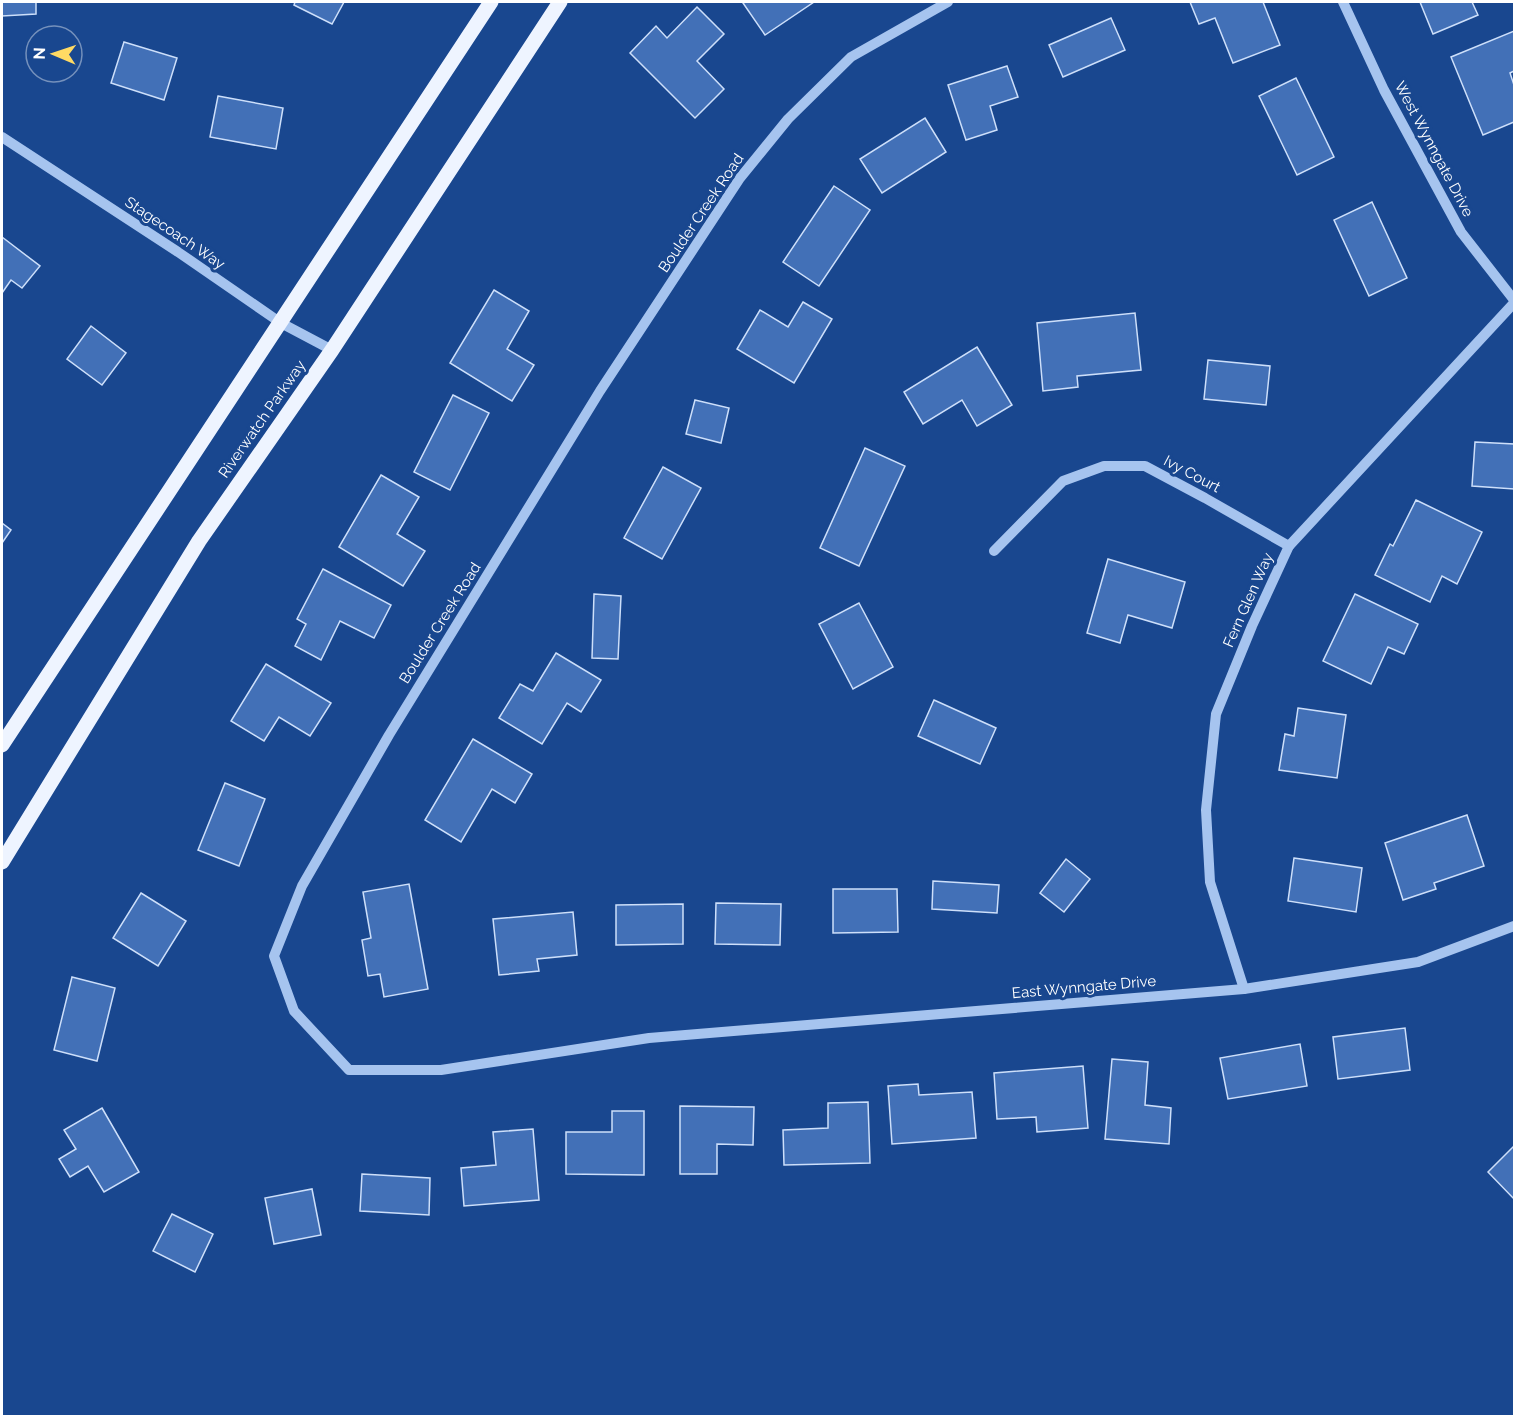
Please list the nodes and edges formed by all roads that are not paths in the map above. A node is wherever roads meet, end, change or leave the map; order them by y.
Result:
1 (491, 2) edge
2 (560, 2) edge
3 (948, 2) edge
4 (1343, 2) edge
5 (2, 137) edge
6 (1515, 302) edge
7 (281, 323) junction
8 (332, 350) junction
9 (1289, 546) junction
10 (994, 551) dead end
11 (2, 745) edge
12 (2, 862) edge
13 (1515, 926) edge
14 (1244, 989) junction
15 (649, 1038) joint

1 - 7 main road
2 - 8 main road, Riverwatch Parkway
3 - 15 street, Boulder Creek Road
4 - 6 street, West Wynngate Drive
5 - 7 street, Stagecoach Way
6 - 9 street, Fern Glen Way
7 - 8 street, Stagecoach Way
7 - 11 main road
8 - 12 main road, Riverwatch Parkway
9 - 10 street, Ivy Court
9 - 14 street, Fern Glen Way
13 - 14 street, East Wynngate Drive
14 - 15 street, East Wynngate Drive

